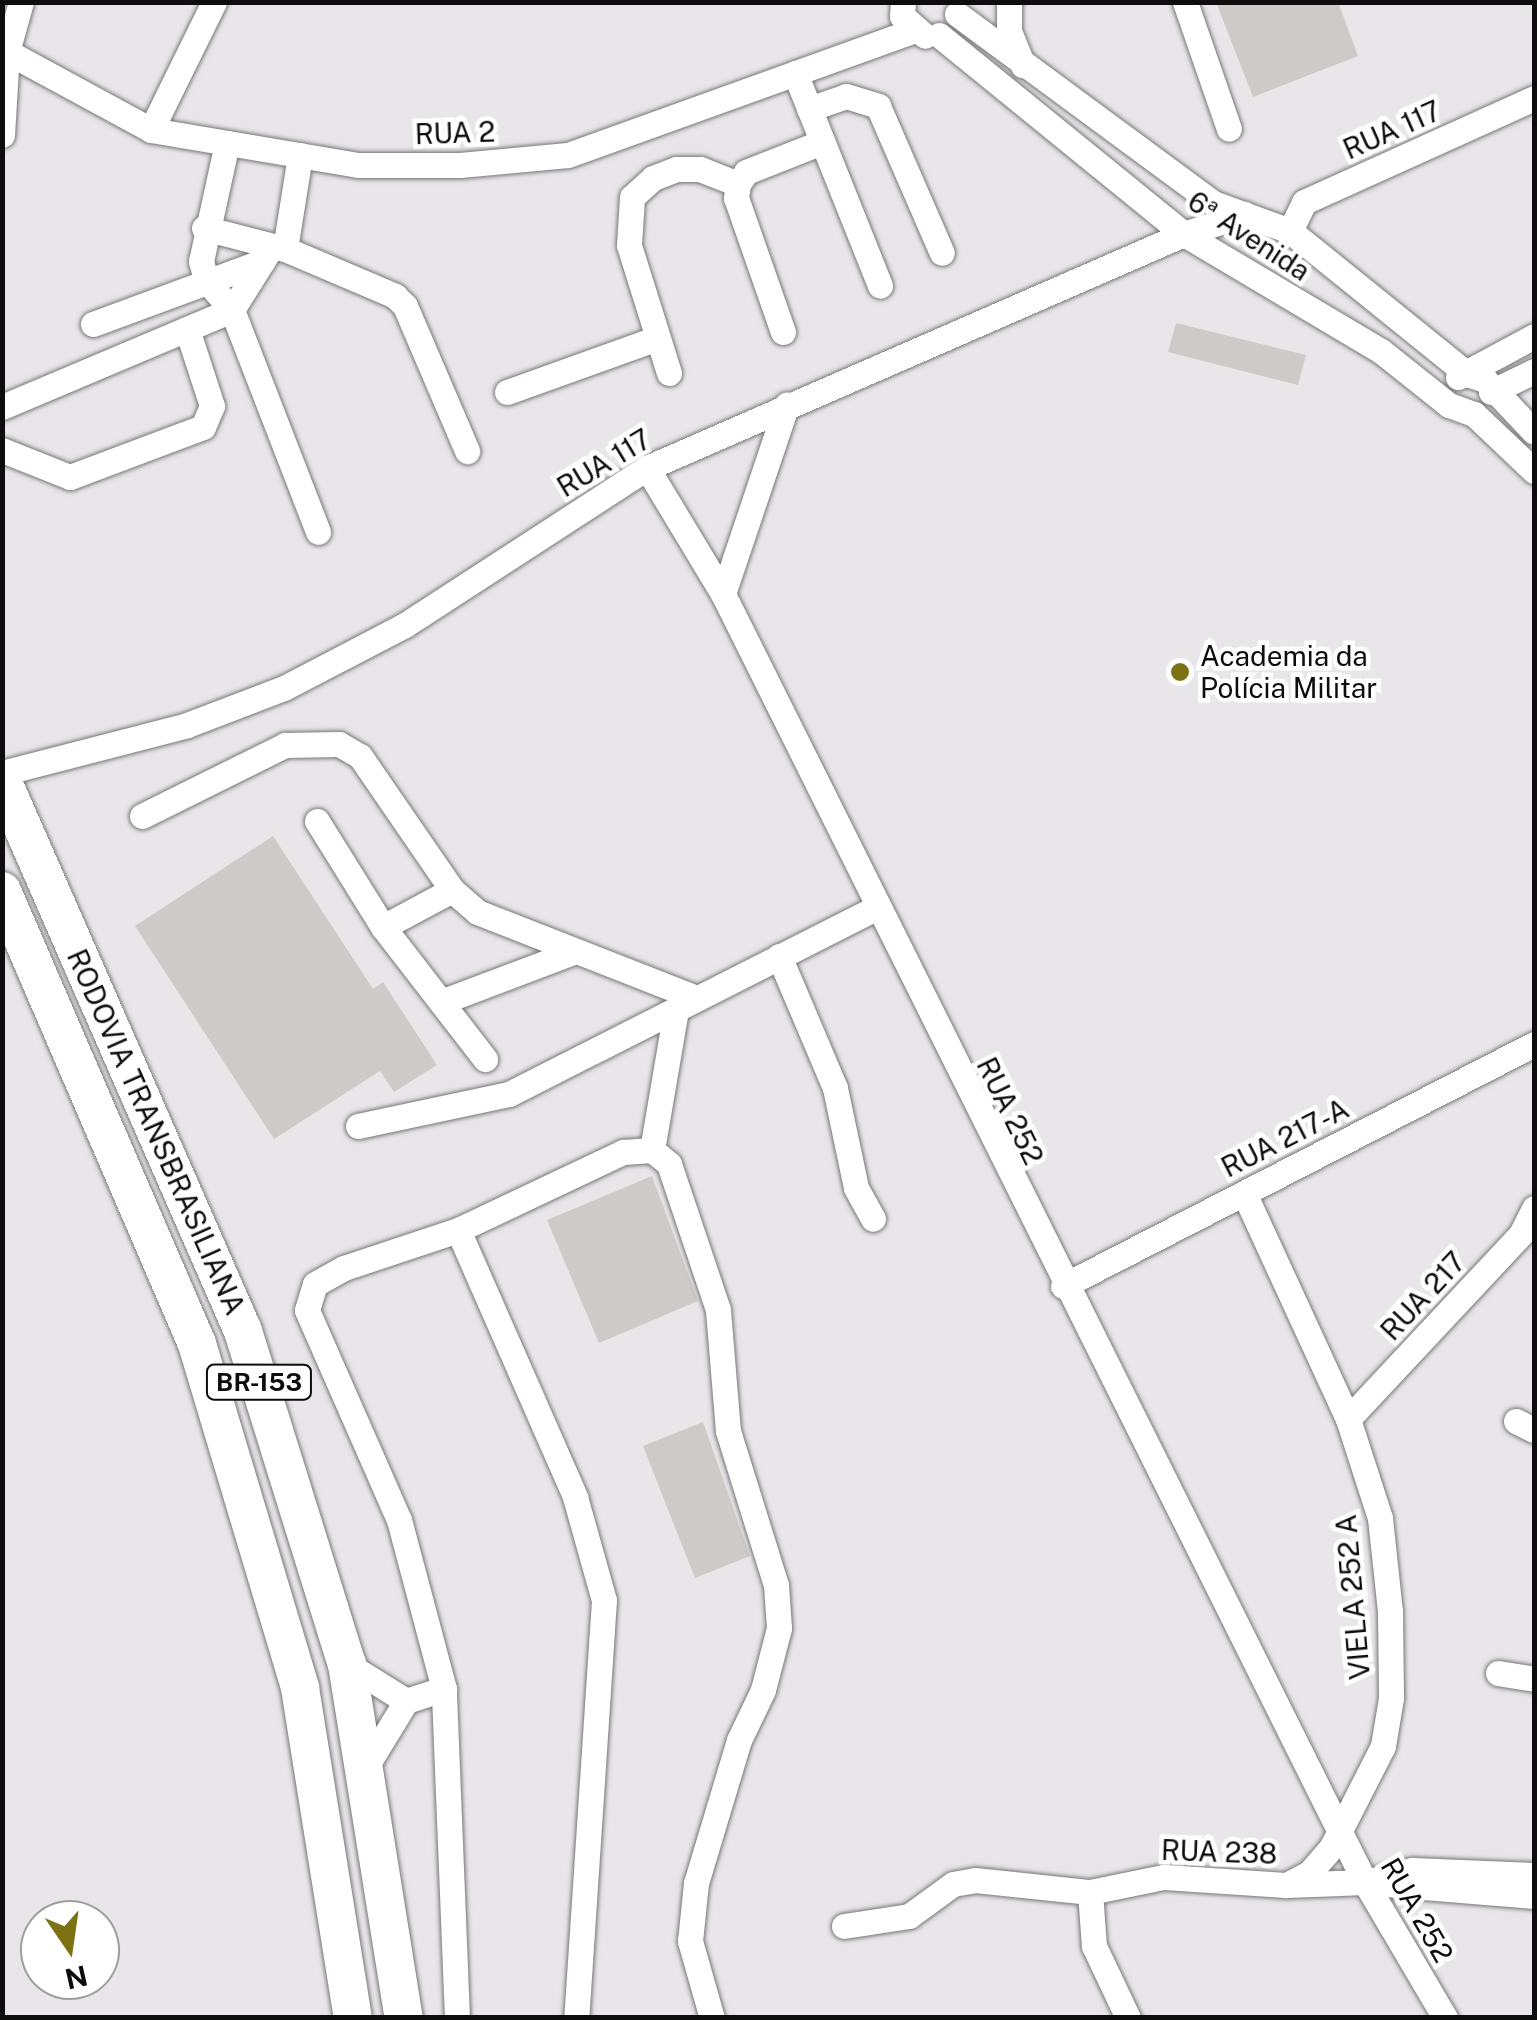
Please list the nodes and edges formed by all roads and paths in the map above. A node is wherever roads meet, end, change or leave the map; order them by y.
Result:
1 (21, 2) edge
2 (214, 2) edge
3 (903, 2) edge
4 (1009, 2) edge
5 (1185, 2) edge
6 (959, 6) edge
7 (912, 31) junction
8 (939, 35) junction
9 (5, 50) edge
10 (1023, 65) junction
11 (795, 73) junction
12 (1534, 98) edge
13 (809, 109) junction
14 (151, 130) junction
15 (1229, 130) dead end
16 (2, 135) edge
17 (822, 142) junction
18 (227, 143) junction
19 (300, 155) junction
20 (738, 184) junction
21 (1213, 203) junction
22 (1245, 214) junction
23 (204, 228) junction
24 (1290, 231) junction
25 (1184, 234) junction
26 (273, 252) junction
27 (942, 252) dead end
28 (206, 280) junction
29 (880, 286) dead end
30 (232, 310) junction
31 (94, 324) dead end
32 (186, 329) junction
33 (783, 332) dead end
34 (1534, 336) edge
35 (658, 338) junction
36 (1534, 371) edge
37 (669, 373) dead end
38 (1467, 374) junction
39 (507, 392) dead end
40 (1491, 392) junction
41 (1444, 395) junction
42 (787, 404) junction
43 (2, 407) edge
44 (1474, 414) junction
45 (1534, 432) edge
46 (2, 450) edge
47 (467, 451) dead end
48 (647, 468) junction
49 (1534, 471) edge
50 (318, 532) dead end
51 (723, 594) junction
52 (2, 772) edge
53 (2, 780) edge
54 (142, 816) dead end
55 (318, 821) dead end
56 (452, 890) junction
57 (2, 891) edge
58 (875, 908) junction
59 (383, 927) junction
60 (576, 951) junction
61 (780, 956) junction
62 (441, 1002) junction
63 (686, 1004) junction
64 (1534, 1044) edge
65 (485, 1059) dead end
66 (358, 1126) dead end
67 (652, 1150) junction
68 (1244, 1193) junction
69 (1534, 1208) edge
70 (874, 1219) dead end
71 (458, 1230) junction
72 (1528, 1238) edge
73 (1063, 1286) junction
74 (1348, 1420) junction
75 (347, 1664) junction
76 (1498, 1674) dead end
77 (1534, 1679) edge
78 (444, 1689) junction
79 (406, 1700) junction
80 (367, 1765) junction
81 (1340, 1830) junction
82 (1534, 1875) edge
83 (1365, 1882) junction
84 (1286, 1885) junction
85 (1090, 1892) junction
86 (1534, 1896) edge
87 (844, 1926) dead end
88 (353, 2018) edge
89 (404, 2018) edge
90 (457, 2018) edge
91 (576, 2018) edge
92 (712, 2018) edge
93 (1128, 2018) edge
94 (1445, 2018) edge

1 - 9 street
2 - 14 street
3 - 7 street
4 - 10 street
5 - 15 street
6 - 8 street
6 - 10 street, 6ª Avenida
7 - 8 street
7 - 11 street, RUA 2
8 - 25 street, 6ª Avenida
9 - 14 street, RUA 2
9 - 16 street
10 - 21 street, 6ª Avenida
11 - 13 street
11 - 19 street, RUA 2
12 - 24 street, RUA 117
13 - 17 street
13 - 27 street
14 - 18 street, RUA 2
17 - 20 street
17 - 29 street
18 - 19 street, RUA 2
18 - 23 street
19 - 26 street
20 - 33 street
20 - 35 street
21 - 22 street, 6ª Avenida
21 - 25 street
22 - 24 street, 6ª Avenida
22 - 25 street, RUA 117
23 - 26 street
23 - 28 street
24 - 38 street, 6ª Avenida
25 - 41 street, 6ª Avenida
25 - 42 street, RUA 117
26 - 28 street
26 - 30 street
26 - 47 street
28 - 30 street
28 - 31 street
30 - 32 street
30 - 50 street
32 - 43 street
32 - 46 street
34 - 38 street
35 - 37 street
35 - 39 street
36 - 40 street
38 - 40 street, 6ª Avenida
38 - 41 street
40 - 44 street
40 - 45 street, 6ª Avenida
41 - 44 street, 6ª Avenida
42 - 48 street, RUA 117
42 - 51 street
44 - 49 street, 6ª Avenida
48 - 51 street, RUA 252
48 - 52 street, RUA 117
51 - 58 street, RUA 252
53 - 75 highway, RODOVIA TRANSBRASILIANA / BR-153
54 - 56 street
55 - 59 street
56 - 59 street
56 - 60 street
57 - 88 highway, RODOVIA TRANSBRASILIANA / BR-153
58 - 61 street
58 - 73 street, RUA 252
59 - 62 street
60 - 62 street
60 - 63 street
61 - 63 street
61 - 70 street
62 - 65 street
63 - 66 street
63 - 67 street
64 - 68 street, RUA 217-A
67 - 71 street
67 - 92 street
68 - 73 street, RUA 217-A
68 - 74 street, VIELA 252 A
69 - 72 street, RUA 217
71 - 78 street
71 - 91 street
72 - 74 street, RUA 217
73 - 81 street, RUA 252
74 - 81 street, VIELA 252 A
75 - 79 street
75 - 80 highway, RODOVIA TRANSBRASILIANA / BR-153
76 - 77 street
78 - 79 street
78 - 90 street
79 - 80 street
80 - 89 highway, RODOVIA TRANSBRASILIANA / BR-153
81 - 83 street, RUA 252
81 - 84 street
82 - 83 street, RUA 238
83 - 84 street, RUA 238
83 - 86 street, RUA 238
83 - 94 street, RUA 252
84 - 85 street, RUA 238
85 - 87 street, RUA 238
85 - 93 street

